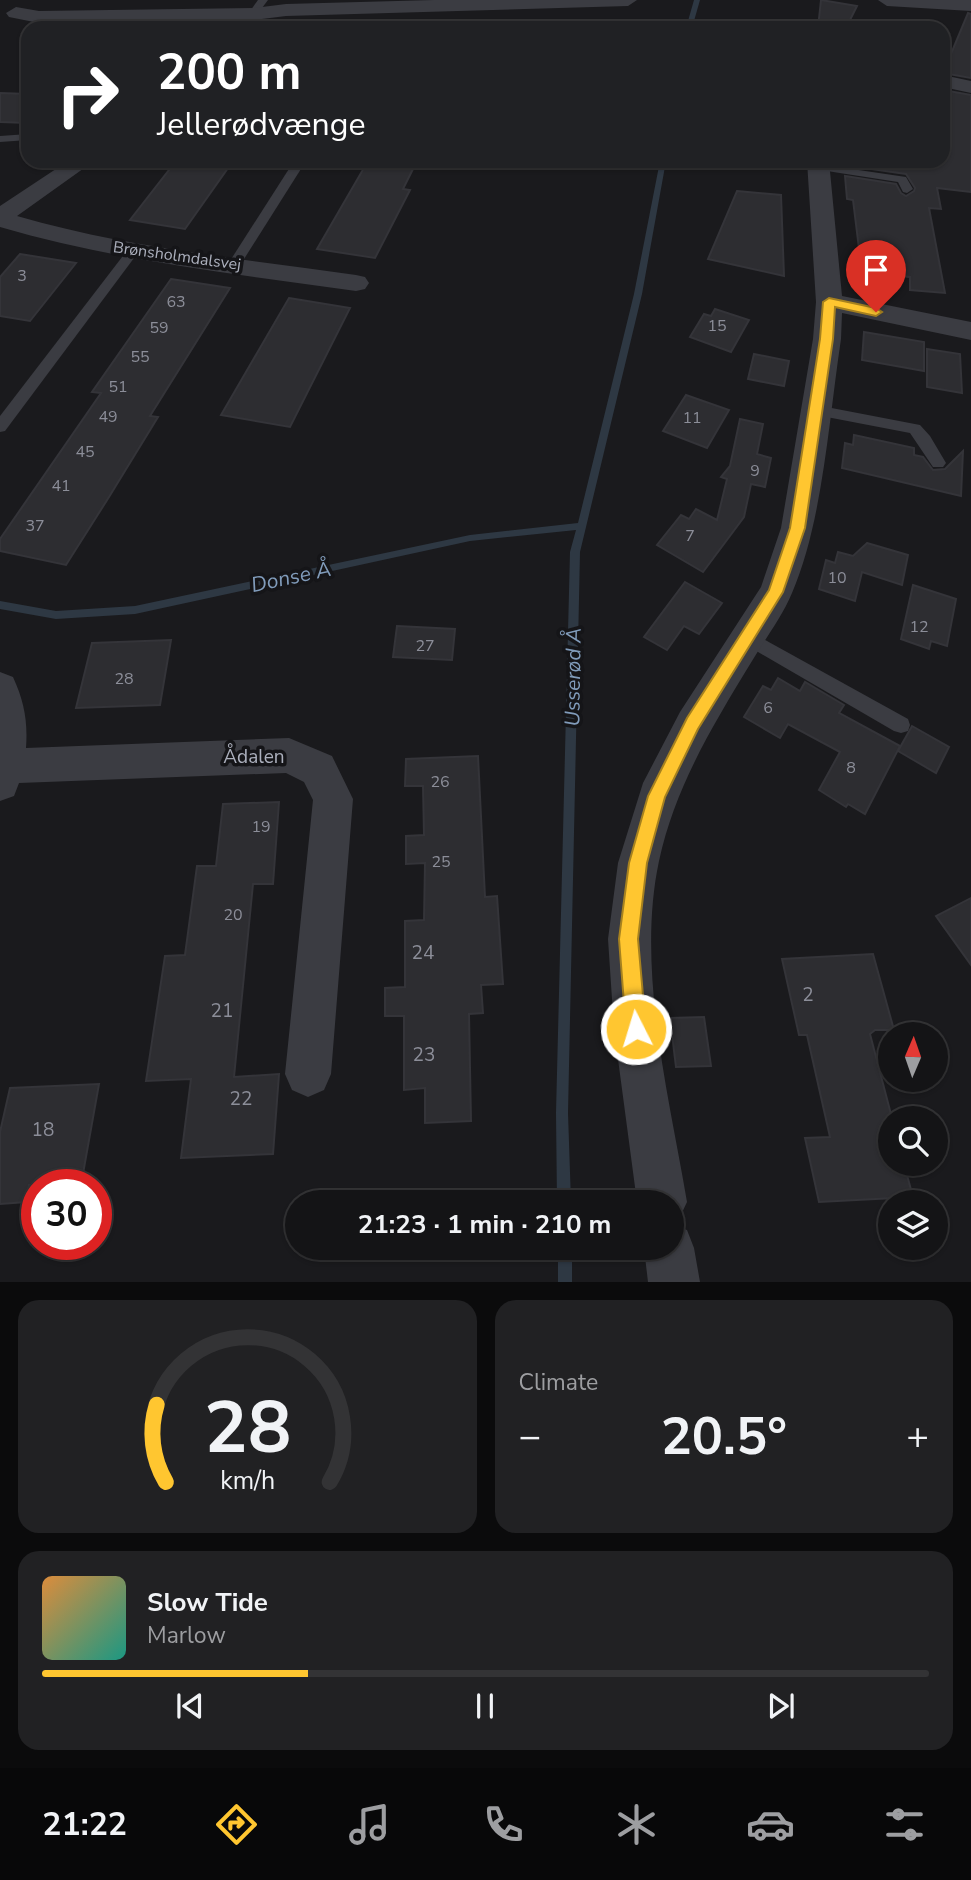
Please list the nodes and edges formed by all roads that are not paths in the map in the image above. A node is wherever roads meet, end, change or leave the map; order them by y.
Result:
1 (628, 0) edge
2 (887, 0) edge
3 (893, 0) edge
4 (971, 5) edge
5 (16, 13) dead end
6 (254, 14) edge
7 (881, 20) dead end
8 (950, 82) edge
9 (971, 87) edge
10 (21, 138) edge
11 (0, 139) edge
12 (73, 168) edge
13 (295, 168) edge
14 (818, 168) edge
15 (840, 168) edge
16 (907, 189) dead end
17 (0, 218) edge
18 (134, 251) junction
19 (234, 264) junction
20 (356, 283) dead end
21 (829, 302) junction
22 (971, 331) edge
23 (816, 410) junction
24 (0, 427) edge
25 (938, 463) dead end
26 (747, 637) junction
27 (0, 688) edge
28 (901, 725) dead end
29 (2, 775) edge
30 (308, 1074) dead end
31 (660, 1190) edge
32 (671, 1260) edge
33 (674, 1282) edge

1 - 6 street
2 - 3 street
3 - 4 street
3 - 7 street
5 - 6 street
8 - 9 street
10 - 11 lane
12 - 17 street, Brønsholmdalsvej
13 - 19 lane
14 - 21 street
15 - 16 lane
17 - 18 street, Brønsholmdalsvej
18 - 19 street, Brønsholmdalsvej
18 - 24 lane
19 - 20 street, Brønsholmdalsvej
21 - 22 street
21 - 23 street
23 - 25 lane
23 - 26 street
26 - 28 lane
26 - 31 street
27 - 29 street, Ådalen
29 - 30 street, Ådalen
32 - 33 street

